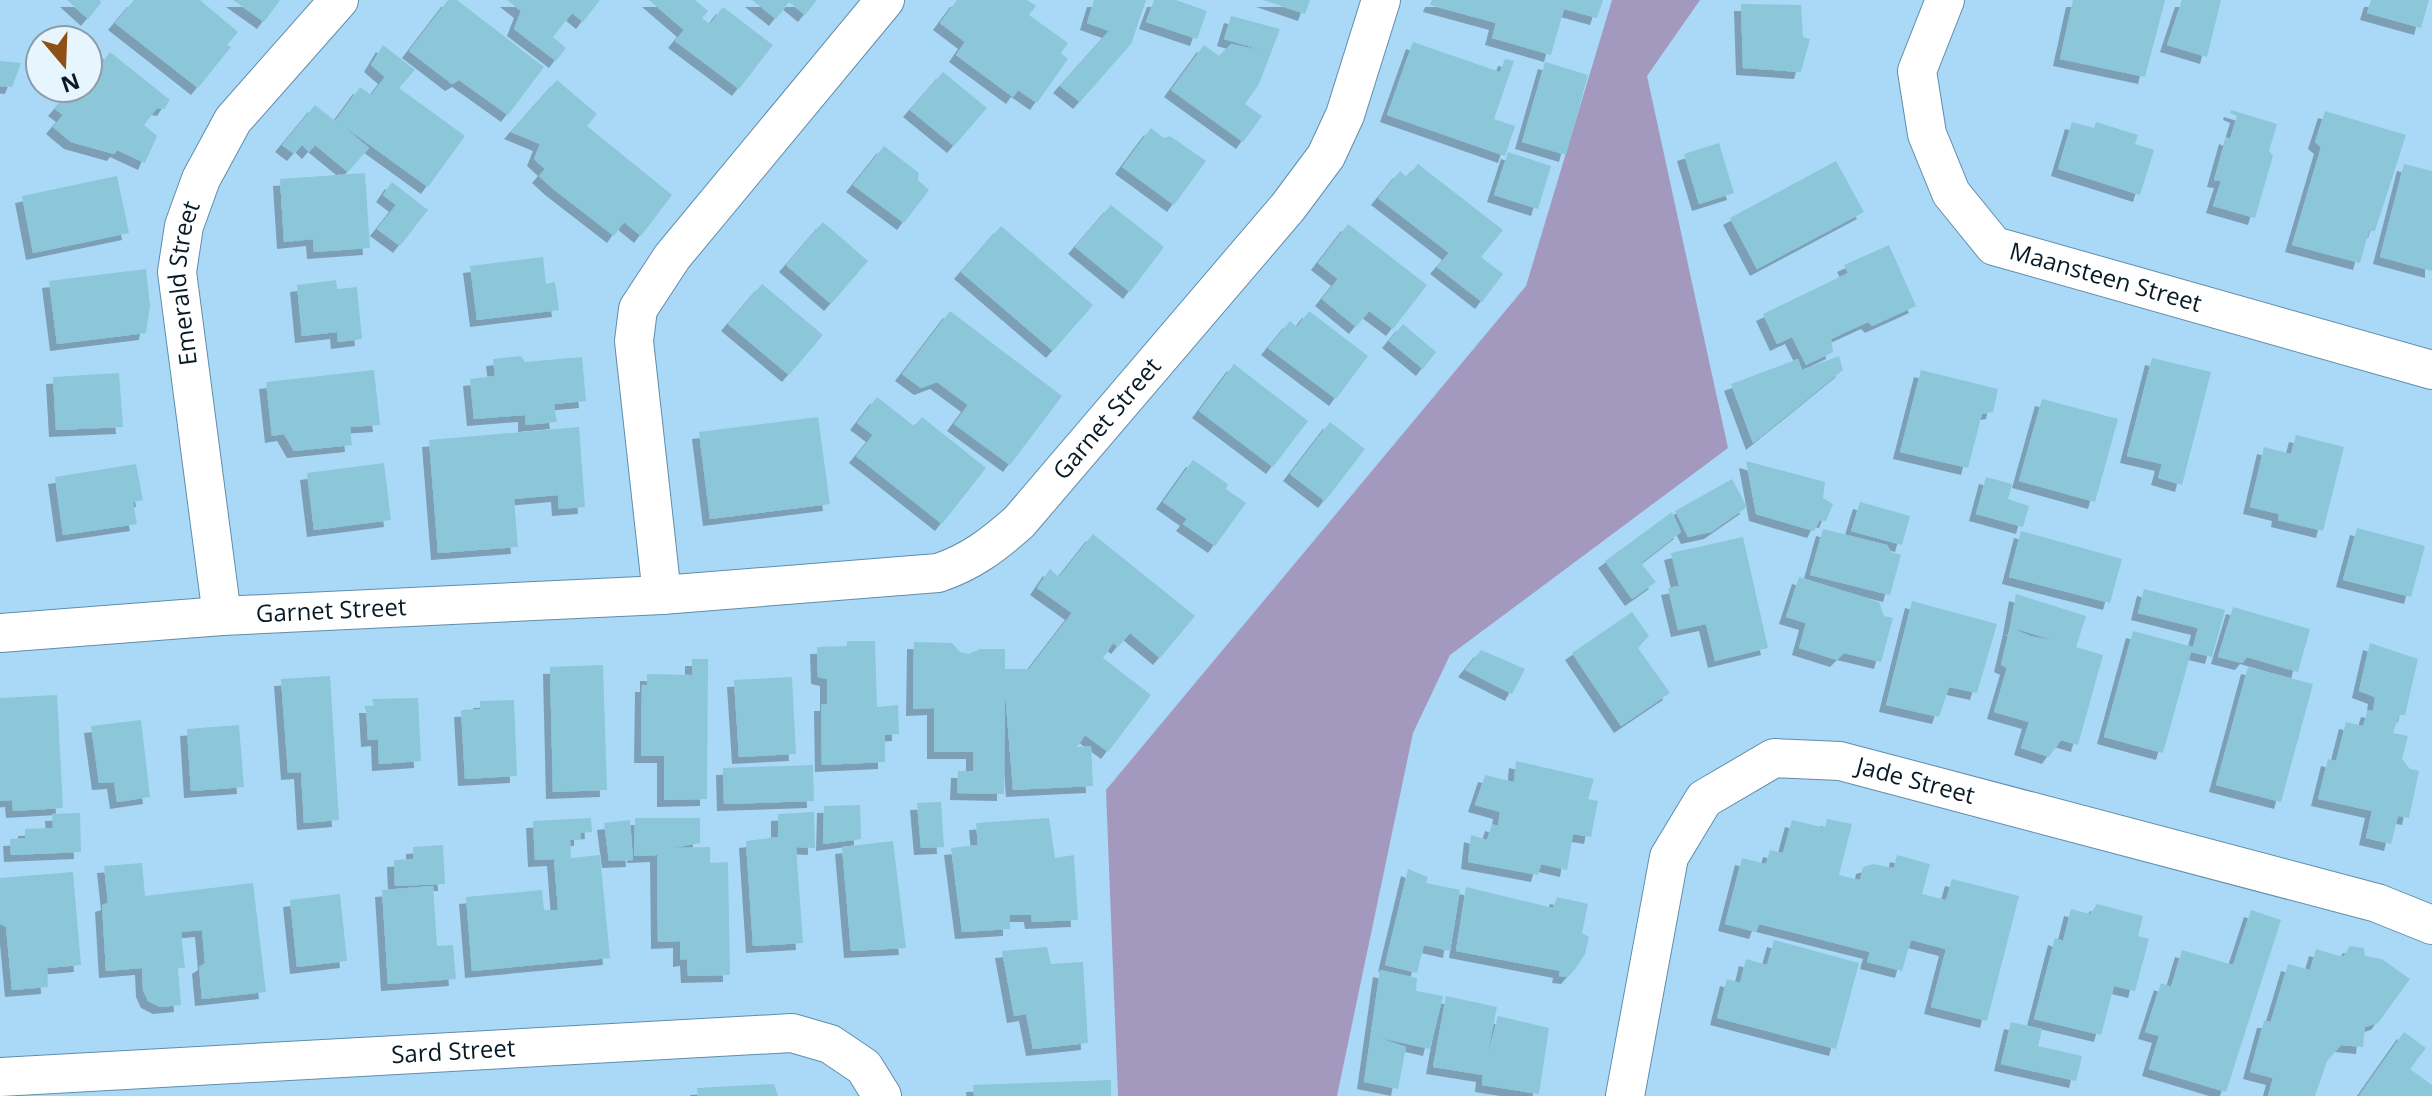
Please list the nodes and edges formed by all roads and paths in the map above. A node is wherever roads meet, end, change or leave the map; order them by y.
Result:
1 (339, 0) edge
2 (885, 0) edge
3 (1381, 0) edge
4 (1945, 0) edge
5 (2432, 370) edge
6 (662, 595) junction
7 (222, 616) junction
8 (0, 633) edge
9 (2432, 925) edge
10 (0, 1077) edge
11 (882, 1096) edge
12 (1625, 1096) edge

1 - 7 street, Emerald Street
2 - 6 street
3 - 6 street, Garnet Street
4 - 5 street, Maansteen Street
6 - 7 street, Garnet Street
7 - 8 street, Garnet Street
9 - 12 street, Jade Street
10 - 11 street, Sard Street

